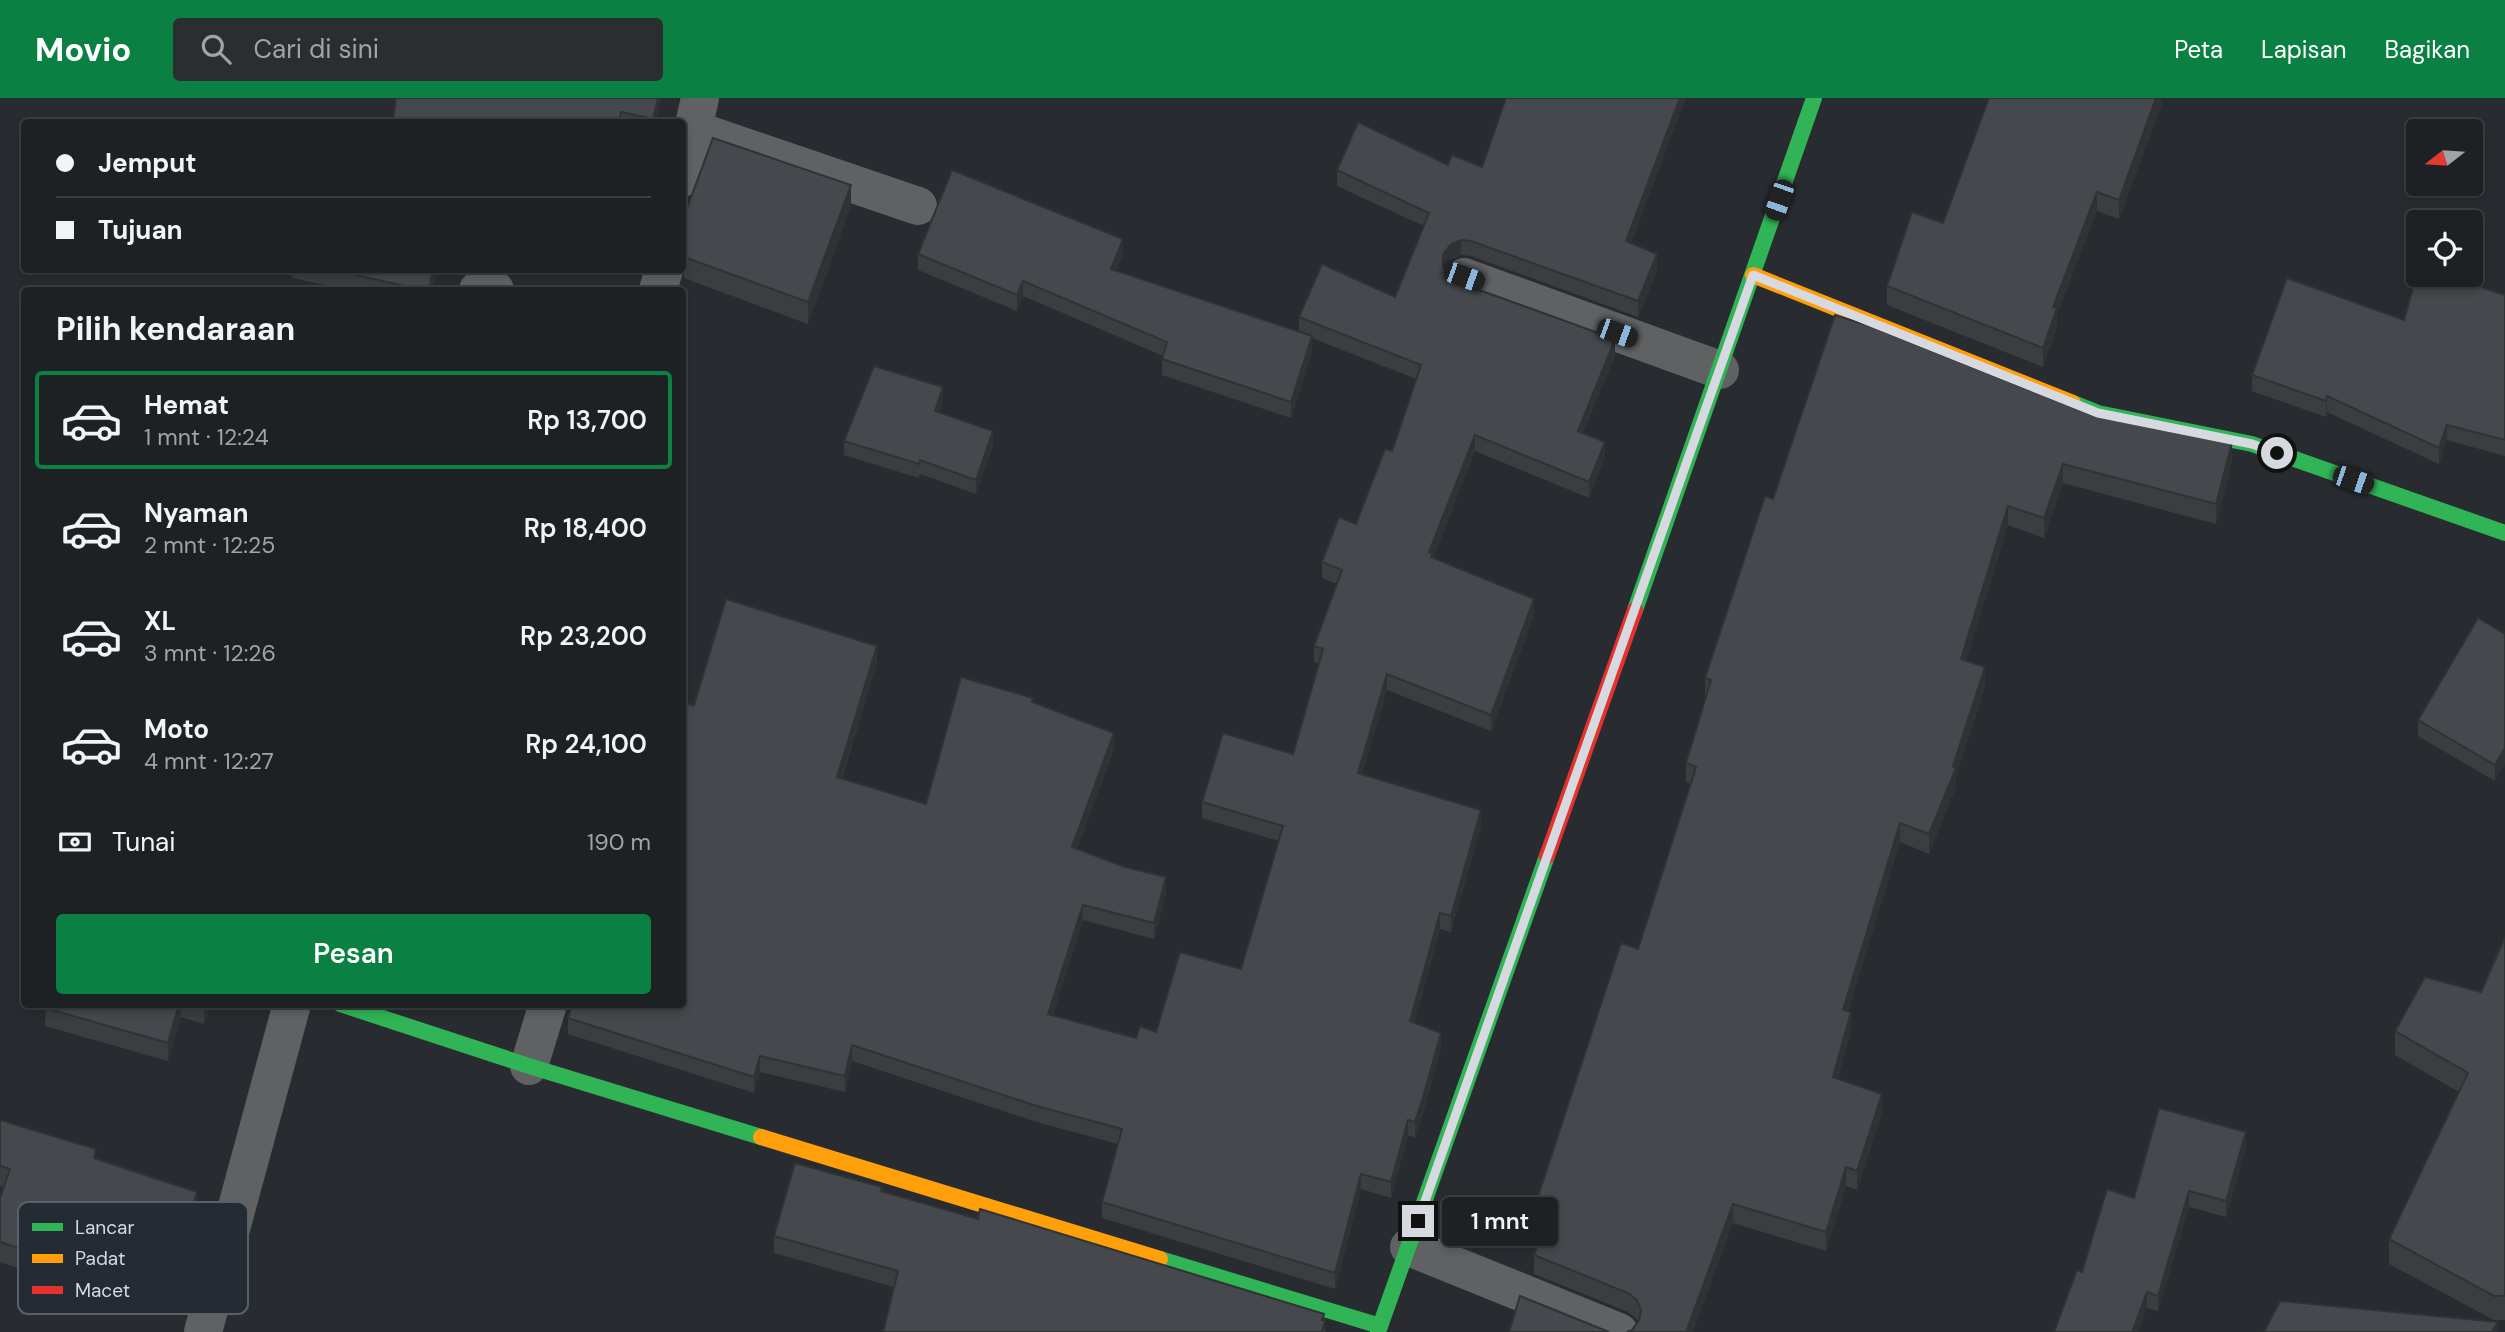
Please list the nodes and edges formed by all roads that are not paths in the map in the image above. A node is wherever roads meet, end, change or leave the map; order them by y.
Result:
1 (1814, 98) edge
2 (696, 113) edge
3 (686, 159) edge
4 (918, 206) dead end
5 (1753, 275) junction
6 (1464, 277) dead end
7 (1720, 370) junction
8 (2505, 533) edge
9 (291, 1008) edge
10 (352, 1008) edge
11 (547, 1008) edge
12 (528, 1066) junction
13 (238, 1202) edge
14 (1409, 1247) junction
15 (207, 1314) edge
16 (1379, 1329) edge
17 (202, 1332) edge
18 (1619, 1332) edge

1 - 5 main road
2 - 3 street
2 - 4 street
5 - 7 main road
5 - 8 main road
6 - 7 street
7 - 14 main road
9 - 13 street
10 - 12 main road
11 - 12 street
12 - 16 main road
14 - 16 main road
14 - 18 street
15 - 17 street

